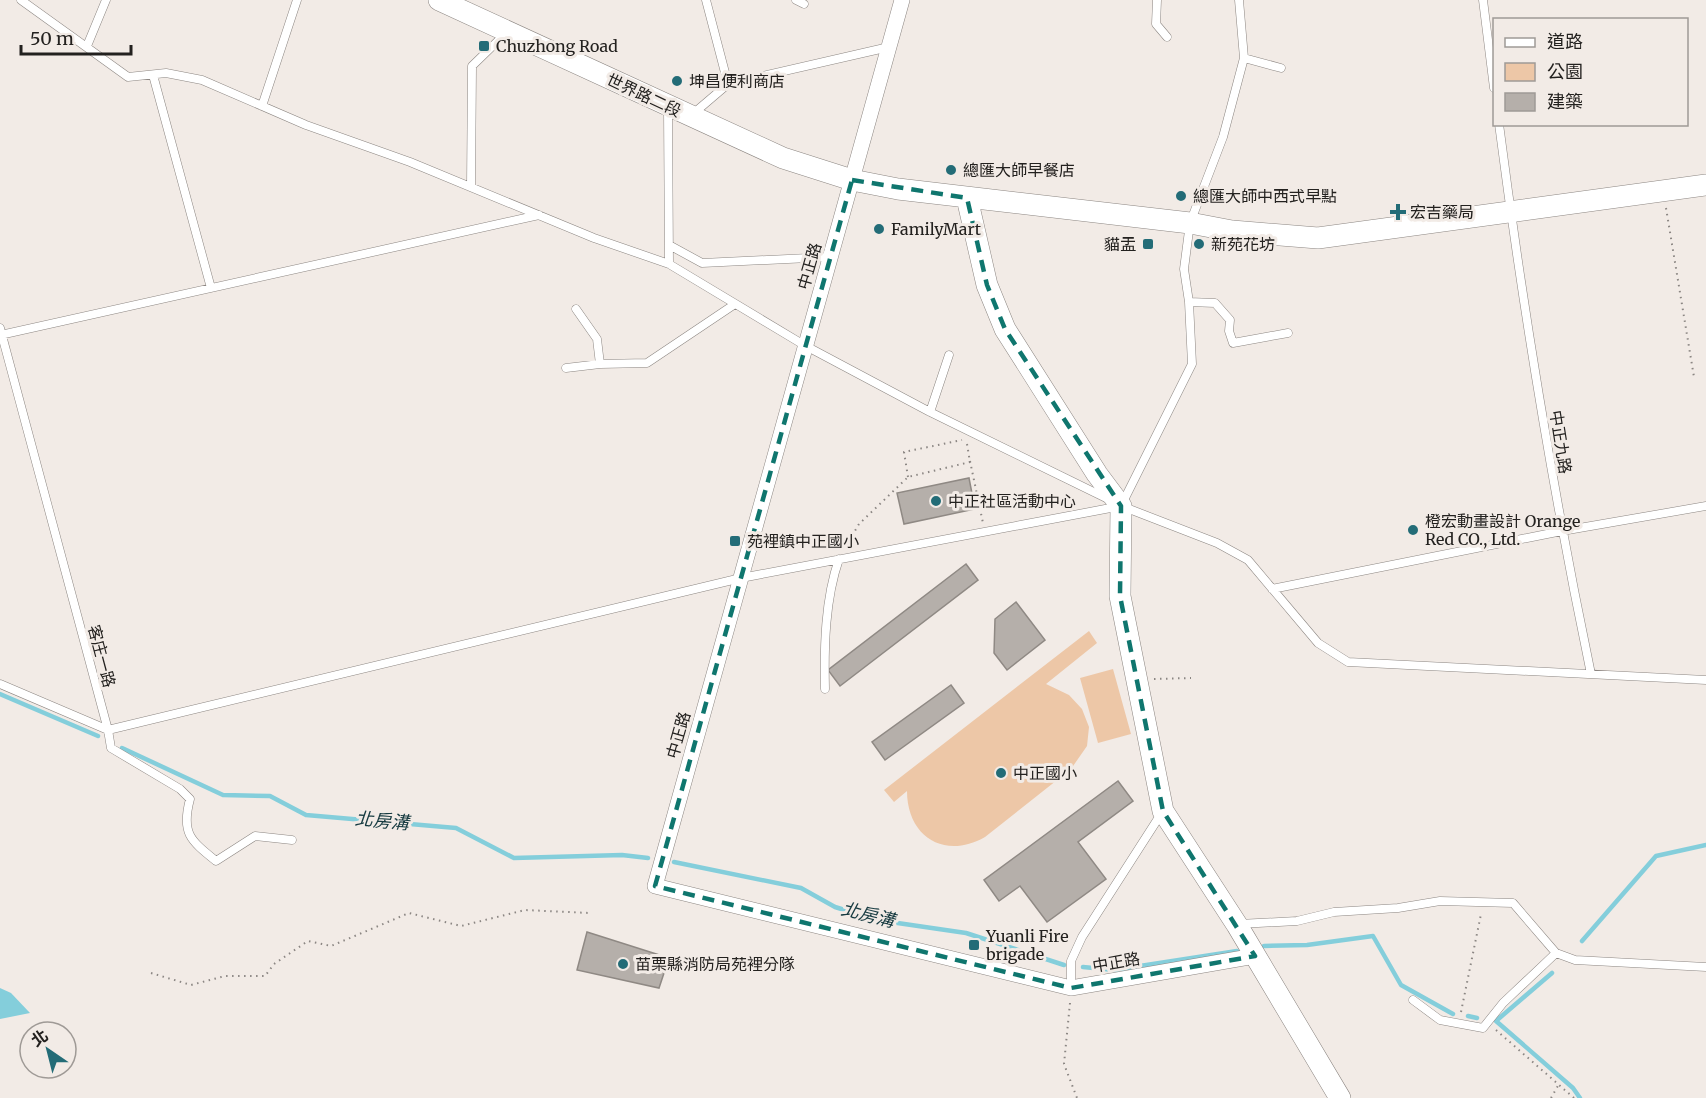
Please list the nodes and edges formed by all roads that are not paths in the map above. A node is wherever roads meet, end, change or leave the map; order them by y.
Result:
1 (21, 0) edge
2 (106, 0) edge
3 (297, 0) edge
4 (439, 0) edge
5 (706, 0) edge
6 (902, 0) edge
7 (1157, 0) edge
8 (1239, 0) edge
9 (1483, 0) edge
10 (507, 31) junction
11 (1167, 37) dead end
12 (87, 46) junction
13 (889, 47) junction
14 (1244, 58) junction
15 (1281, 68) dead end
16 (153, 75) junction
17 (1493, 80) edge
18 (728, 84) junction
19 (261, 106) junction
20 (668, 106) junction
21 (691, 116) junction
22 (1499, 126) edge
23 (852, 180) junction
24 (1706, 185) edge
25 (471, 187) junction
26 (967, 198) junction
27 (1510, 214) junction
28 (539, 215) junction
29 (1190, 223) junction
30 (669, 245) junction
31 (830, 257) junction
32 (669, 264) junction
33 (211, 288) junction
34 (1189, 302) junction
35 (735, 304) junction
36 (576, 309) dead end
37 (1, 332) edge
38 (1288, 333) dead end
39 (804, 345) junction
40 (949, 355) dead end
41 (600, 364) junction
42 (566, 368) dead end
43 (930, 412) junction
44 (1121, 506) junction
45 (1706, 506) edge
46 (1562, 531) junction
47 (839, 559) junction
48 (741, 578) junction
49 (1272, 589) junction
50 (1591, 674) junction
51 (1706, 680) edge
52 (0, 684) edge
53 (825, 689) dead end
54 (108, 729) junction
55 (1163, 811) junction
56 (292, 840) dead end
57 (1237, 924) junction
58 (1556, 953) junction
59 (1255, 956) junction
60 (1706, 967) edge
61 (1071, 988) junction
62 (1413, 1000) dead end
63 (1340, 1098) edge

1 - 12 lane
2 - 12 lane
3 - 19 lane
4 - 10 main road, 世界路二段
5 - 18 lane
6 - 13 street, 中正路
7 - 11 lane
8 - 14 lane
9 - 17 lane
10 - 20 main road, 世界路二段
10 - 25 lane
12 - 16 lane
13 - 18 lane
13 - 23 street, 中正路
14 - 15 lane
14 - 29 lane
16 - 19 lane
16 - 33 lane
18 - 21 lane
19 - 25 lane
20 - 21 main road, 世界路二段
20 - 30 lane
21 - 23 main road, 世界路二段
22 - 27 lane, 中正九路
23 - 26 main road, 世界路二段
23 - 31 street, 中正路
24 - 27 main road, 世界路二段
25 - 28 lane
26 - 29 main road, 世界路二段
26 - 44 main road
27 - 29 main road, 世界路二段
27 - 46 lane, 中正九路
28 - 32 lane
28 - 33 lane
29 - 34 lane
30 - 31 lane
30 - 32 lane
31 - 39 street, 中正路
32 - 35 lane
33 - 37 lane
34 - 38 lane
34 - 44 lane
35 - 39 lane
35 - 41 lane
36 - 41 lane
37 - 54 lane, 客庄一路
39 - 43 lane
39 - 48 street, 中正路
40 - 43 lane
41 - 42 lane
43 - 44 lane
44 - 47 lane
44 - 49 lane
44 - 55 main road
45 - 46 lane
46 - 49 lane
46 - 50 lane, 中正九路
47 - 48 lane
47 - 53 lane
48 - 54 lane
48 - 61 street, 中正路
49 - 50 lane
50 - 51 lane
52 - 54 lane
54 - 56 lane, 客庄一路
55 - 57 main road
55 - 61 lane
57 - 58 lane
57 - 59 main road
58 - 60 lane
58 - 62 lane
59 - 61 street, 中正路
59 - 63 main road

